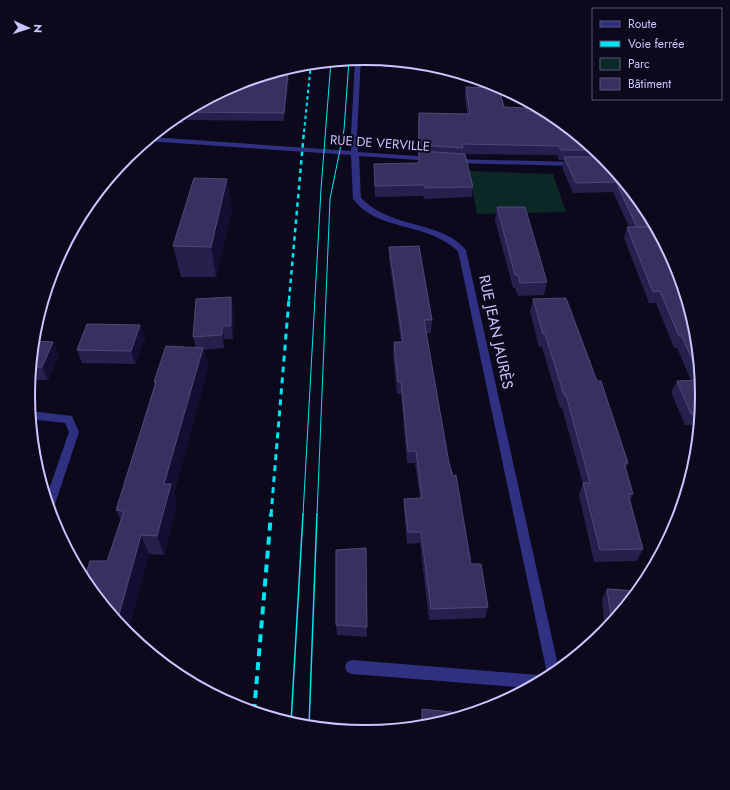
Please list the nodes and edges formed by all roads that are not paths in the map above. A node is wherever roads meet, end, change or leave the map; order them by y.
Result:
1 (358, 65) edge
2 (156, 140) edge
3 (355, 154) junction
4 (586, 164) edge
5 (36, 416) edge
6 (52, 497) edge
7 (352, 667) dead end
8 (551, 667) edge
9 (530, 681) edge

1 - 3 street, RUE JEAN JAURÈS
2 - 3 street, RUE DE VERVILLE
3 - 4 street, RUE DE VERVILLE
3 - 8 street, RUE JEAN JAURÈS
5 - 6 street
7 - 9 street

